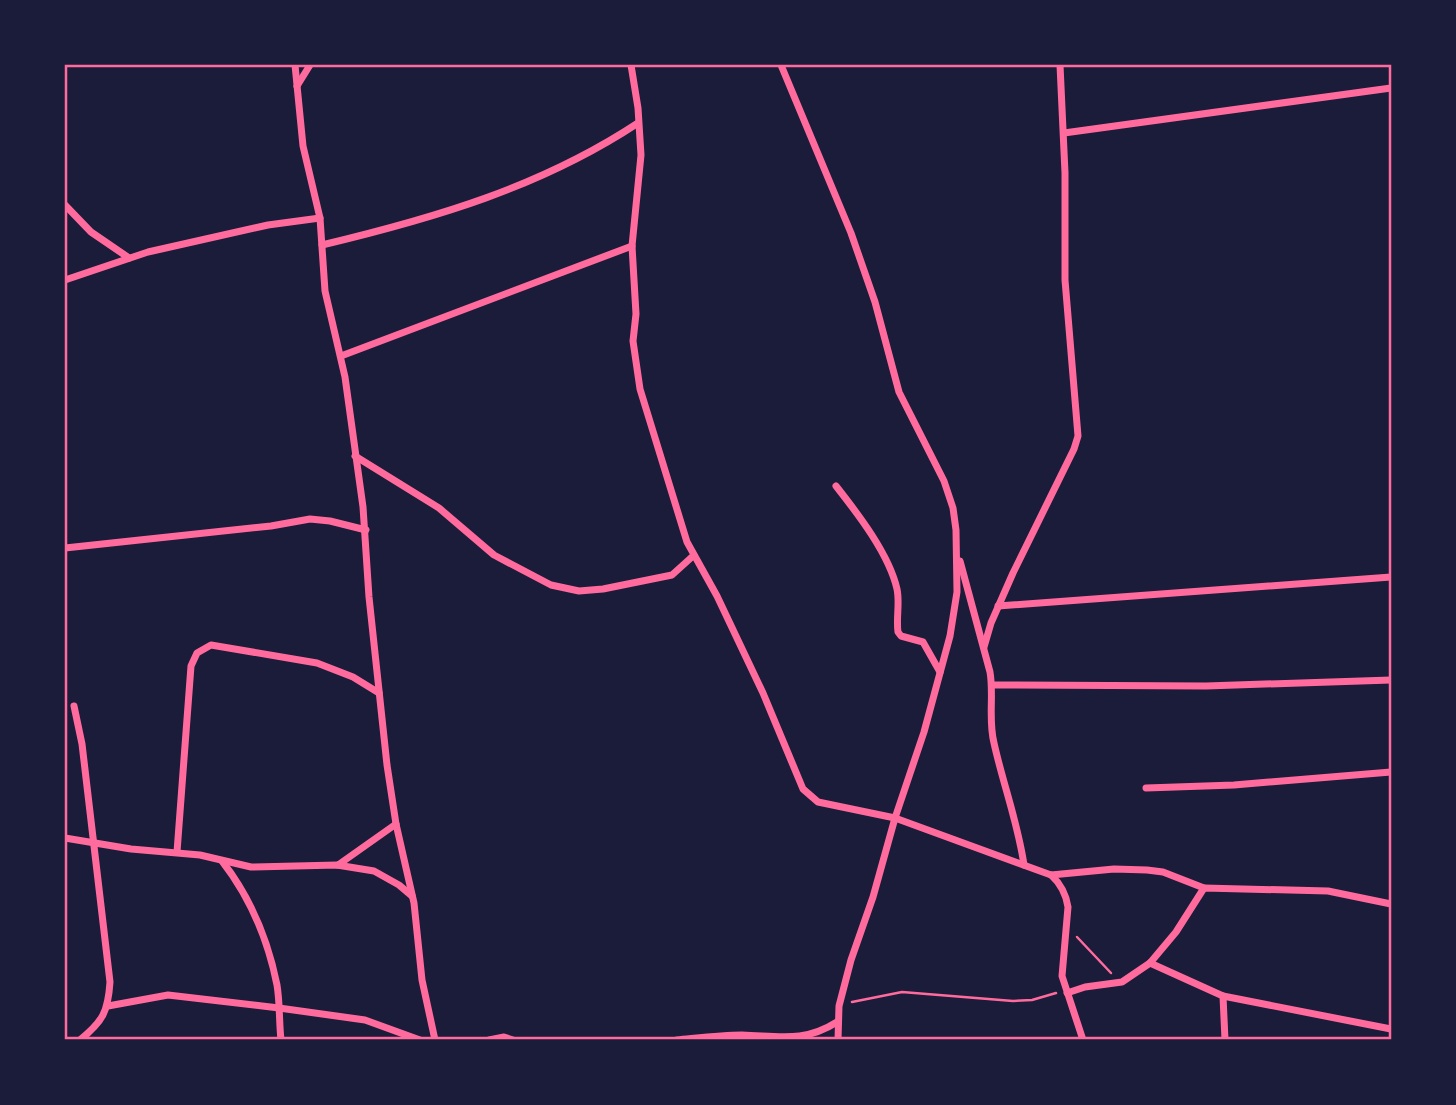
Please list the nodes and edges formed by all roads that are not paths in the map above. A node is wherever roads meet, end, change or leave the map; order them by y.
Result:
1 (295, 65) edge
2 (310, 65) edge
3 (631, 65) edge
4 (781, 65) edge
5 (1060, 65) edge
6 (296, 87) junction
7 (1391, 88) edge
8 (638, 123) junction
9 (1064, 133) junction
10 (65, 205) edge
11 (320, 218) junction
12 (322, 245) junction
13 (632, 246) junction
14 (129, 258) junction
15 (65, 280) edge
16 (341, 356) junction
17 (355, 456) junction
18 (836, 486) dead end
19 (366, 530) junction
20 (65, 548) edge
21 (957, 551) junction
22 (693, 556) junction
23 (1391, 577) edge
24 (998, 606) junction
25 (984, 647) junction
26 (940, 673) junction
27 (1391, 680) edge
28 (992, 685) junction
29 (379, 693) junction
30 (74, 706) dead end
31 (1391, 772) edge
32 (1146, 788) dead end
33 (895, 818) junction
34 (396, 824) junction
35 (65, 838) edge
36 (93, 842) junction
37 (177, 852) junction
38 (221, 860) junction
39 (338, 865) junction
40 (1024, 865) junction
41 (1051, 875) junction
42 (1204, 888) junction
43 (412, 896) junction
44 (1391, 904) edge
45 (1150, 964) junction
46 (1067, 993) junction
47 (1223, 996) junction
48 (108, 1006) junction
49 (279, 1007) junction
50 (837, 1022) junction
51 (1391, 1029) edge
52 (80, 1040) edge
53 (281, 1040) edge
54 (420, 1040) edge
55 (435, 1040) edge
56 (489, 1040) edge
57 (513, 1040) edge
58 (677, 1040) edge
59 (838, 1040) edge
60 (1083, 1040) edge
61 (1225, 1040) edge

1 - 6 street
2 - 6 street
3 - 8 street
4 - 21 street
5 - 9 street
6 - 11 street
7 - 9 street
8 - 12 street
8 - 13 street
9 - 24 street
10 - 14 street
11 - 12 street
11 - 14 street
12 - 16 street
13 - 16 street
13 - 22 street
14 - 15 street
16 - 17 street
17 - 19 street
17 - 22 street
18 - 26 street
19 - 20 street
19 - 29 street
21 - 25 street
21 - 26 street
22 - 33 street
23 - 24 street
24 - 25 street
25 - 28 street
26 - 33 street
27 - 28 street
28 - 40 street
29 - 34 street
29 - 37 street
30 - 36 street
31 - 32 street
33 - 40 street
33 - 50 street
34 - 39 street
34 - 43 street
35 - 36 street
36 - 37 street
36 - 48 street
37 - 38 street
38 - 39 street
38 - 49 street
39 - 43 street
40 - 41 street
41 - 42 street
41 - 46 street
42 - 44 street
42 - 45 street
43 - 55 street
45 - 46 street
45 - 47 street
46 - 60 street
47 - 51 street
47 - 61 street
48 - 49 street
48 - 52 street
49 - 53 street
49 - 54 street
50 - 58 street
50 - 59 street
56 - 57 street

